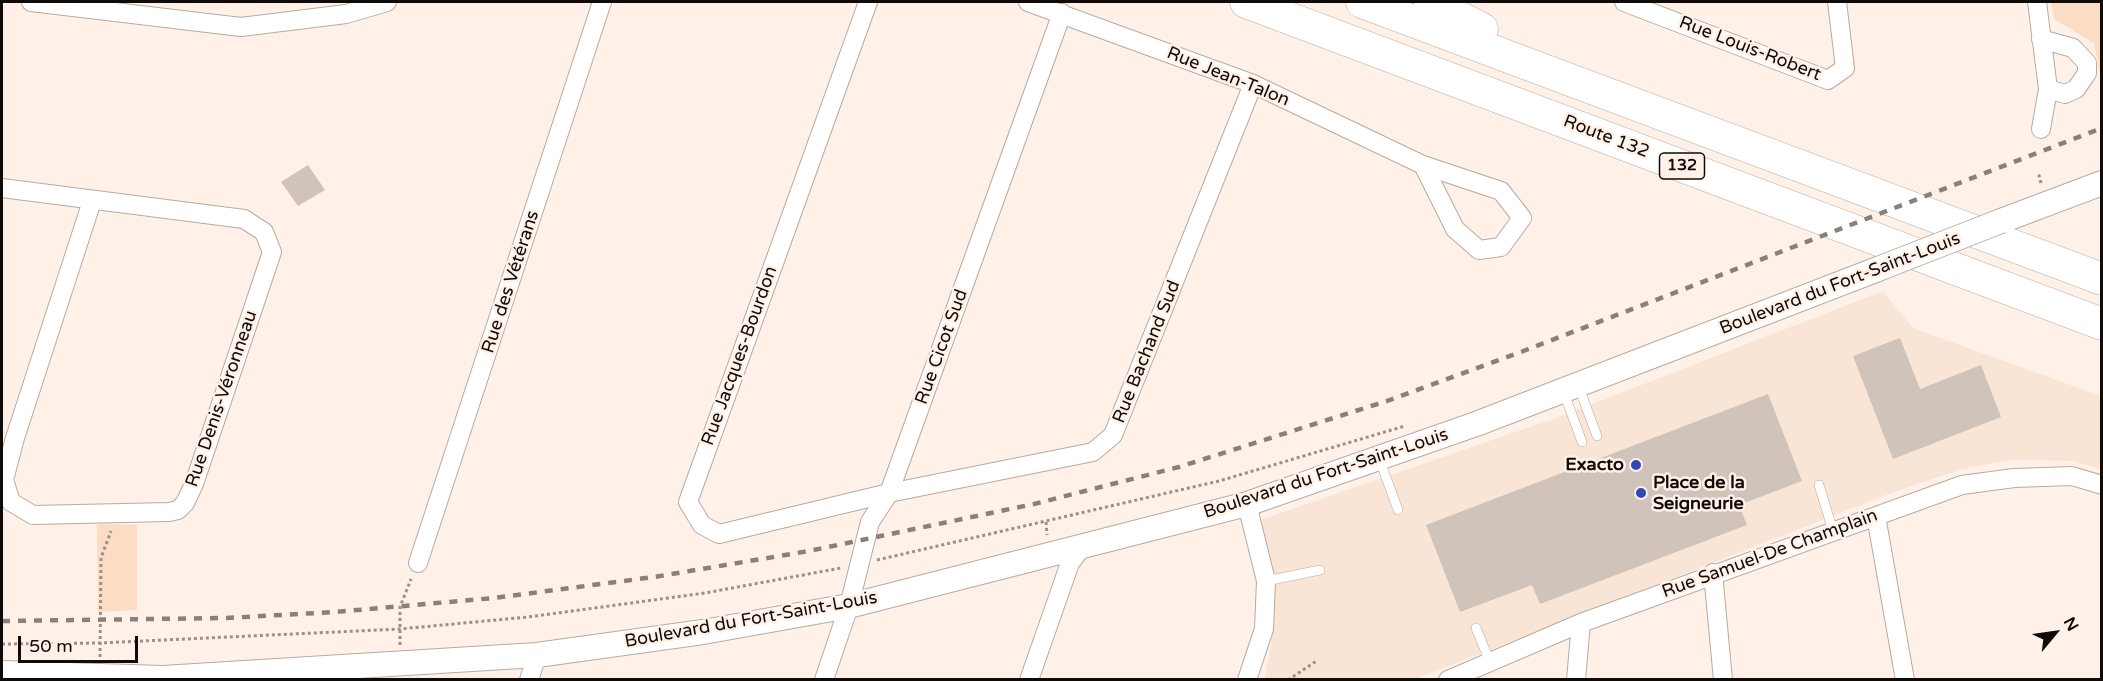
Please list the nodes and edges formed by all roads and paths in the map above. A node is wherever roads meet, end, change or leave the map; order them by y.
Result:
1 (31, 2) edge
2 (387, 2) edge
3 (602, 2) edge
4 (868, 2) edge
5 (1028, 2) edge
6 (1246, 2) edge
7 (1362, 2) edge
8 (1430, 2) edge
9 (1624, 2) edge
10 (1837, 2) edge
11 (2037, 2) edge
12 (1062, 13) junction
13 (2041, 39) junction
14 (1253, 84) junction
15 (1591, 88) junction
16 (2048, 88) junction
17 (2041, 129) dead end
18 (1424, 165) junction
19 (2042, 176) dead end
20 (2041, 183) dead end
21 (2102, 183) edge
22 (2, 188) edge
23 (92, 201) junction
24 (2102, 279) edge
25 (2102, 324) edge
26 (1570, 388) junction
27 (1412, 424) dead end
28 (1597, 436) dead end
29 (1582, 442) dead end
30 (1379, 458) junction
31 (1819, 485) dead end
32 (2102, 485) edge
33 (889, 493) junction
34 (1247, 504) junction
35 (1398, 510) dead end
36 (112, 514) junction
37 (1876, 516) junction
38 (1833, 531) junction
39 (1084, 545) junction
40 (418, 563) joint
41 (858, 564) junction
42 (1320, 570) dead end
43 (1713, 573) junction
44 (1266, 581) junction
45 (849, 606) junction
46 (1581, 623) junction
47 (1476, 628) dead end
48 (400, 629) junction
49 (100, 643) junction
50 (2, 644) edge
51 (537, 655) junction
52 (1318, 660) dead end
53 (1490, 662) junction
54 (400, 663) junction
55 (2, 674) edge
56 (100, 676) junction
57 (529, 680) edge
58 (824, 680) edge
59 (1029, 680) edge
60 (1247, 680) edge
61 (1288, 680) edge
62 (1448, 680) edge
63 (1576, 680) edge
64 (1723, 680) edge
65 (1905, 680) edge

1 - 2 street
3 - 40 street, Rue des Vétérans
4 - 33 street, Rue Jacques-Bourdon
5 - 12 street, Rue Jean-Talon
6 - 25 highway, Route 132 / 132
7 - 15 highway, 132
8 - 15 highway
9 - 10 street, Rue Louis-Robert
11 - 13 street
12 - 14 street, Rue Jean-Talon
12 - 33 street, Rue Cicot Sud
13 - 16 street
13 - 16 street
14 - 18 street, Rue Jean-Talon
14 - 33 street, Rue Bachand Sud
15 - 24 highway, 132
16 - 17 street
18 - 18 street, Rue Jean-Talon
19 - 20 path
21 - 26 street, Boulevard du Fort-Saint-Louis, bridge
22 - 23 street, Rue Denis-Véronneau
23 - 36 street, Rue Denis-Véronneau
23 - 36 street, Rue Denis-Véronneau
26 - 28 lane
26 - 29 lane
26 - 30 street, Boulevard du Fort-Saint-Louis
27 - 41 path, Boulevard du Fort-Saint-Louis
30 - 34 street, Boulevard du Fort-Saint-Louis
30 - 35 lane
31 - 38 lane
32 - 37 street, Rue Samuel-De Champlain
33 - 41 street, Rue Cicot Sud
34 - 39 street, Boulevard du Fort-Saint-Louis
34 - 44 street
36 - 49 path
37 - 38 street, Rue Samuel-De Champlain
37 - 65 street
38 - 43 street, Rue Samuel-De Champlain
39 - 45 street, Boulevard du Fort-Saint-Louis
39 - 59 street
40 - 48 path
41 - 45 street, Rue Cicot Sud
41 - 48 path, Boulevard du Fort-Saint-Louis
42 - 44 lane
43 - 46 street, Rue Samuel-De Champlain
43 - 64 street
44 - 60 street
45 - 51 street, Boulevard du Fort-Saint-Louis
45 - 58 street, Rue Cicot Sud
46 - 53 street, Rue Samuel-De Champlain
46 - 63 street
47 - 53 lane
48 - 49 path, Boulevard du Fort-Saint-Louis
48 - 54 path
49 - 50 path, Boulevard du Fort-Saint-Louis
49 - 56 path
51 - 54 street, Boulevard du Fort-Saint-Louis
51 - 57 street
52 - 61 path
53 - 62 street, Rue Samuel-De Champlain
54 - 56 street, Boulevard du Fort-Saint-Louis
55 - 56 street, Boulevard du Fort-Saint-Louis

